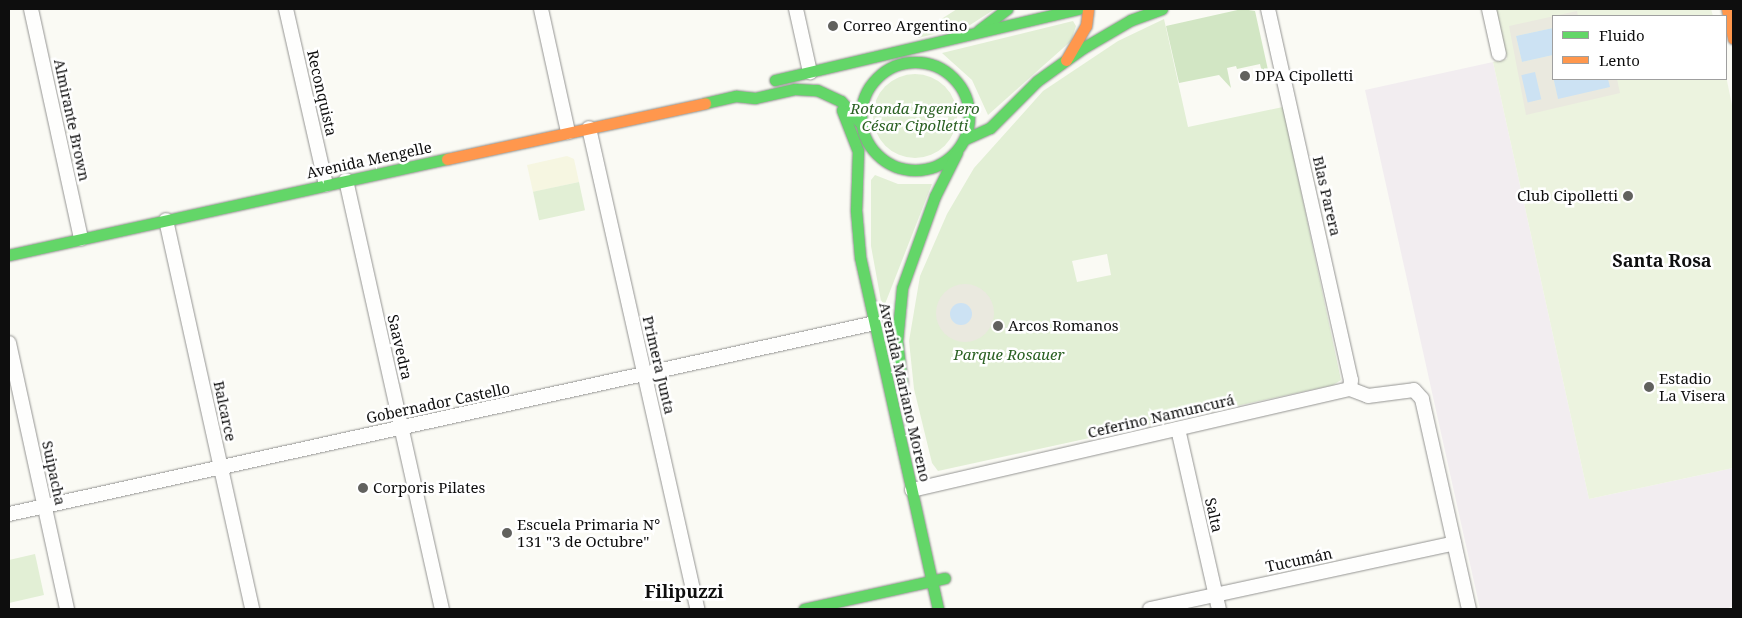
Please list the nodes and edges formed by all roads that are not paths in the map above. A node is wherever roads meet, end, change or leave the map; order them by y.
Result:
1 (31, 9) edge
2 (286, 9) edge
3 (541, 9) edge
4 (796, 9) edge
5 (1007, 9) edge
6 (1078, 9) edge
7 (1088, 9) edge
8 (1162, 9) edge
9 (1268, 9) edge
10 (1489, 9) edge
11 (1727, 9) edge
12 (972, 34) junction
13 (1733, 38) edge
14 (948, 39) junction
15 (1499, 54) dead end
16 (1066, 60) junction
17 (852, 62) junction
18 (904, 63) junction
19 (810, 72) junction
20 (823, 92) junction
21 (736, 96) junction
22 (861, 124) junction
23 (995, 124) junction
24 (589, 128) junction
25 (568, 132) junction
26 (865, 137) junction
27 (965, 139) junction
28 (976, 148) dead end
29 (957, 152) junction
30 (968, 159) dead end
31 (859, 179) junction
32 (346, 180) junction
33 (326, 185) junction
34 (166, 220) junction
35 (923, 232) junction
36 (81, 239) junction
37 (9, 255) edge
38 (874, 323) junction
39 (9, 343) edge
40 (644, 374) junction
41 (1350, 389) junction
42 (904, 393) dead end
43 (401, 428) junction
44 (1178, 429) junction
45 (220, 467) junction
46 (922, 473) dead end
47 (918, 488) junction
48 (928, 501) dead end
49 (44, 506) junction
50 (9, 514) edge
51 (1454, 543) junction
52 (931, 581) junction
53 (948, 594) dead end
54 (1216, 595) junction
55 (67, 609) edge
56 (252, 609) edge
57 (442, 609) edge
58 (697, 609) edge
59 (804, 609) edge
60 (938, 609) edge
61 (1150, 609) edge
62 (1219, 609) edge
63 (1469, 609) edge

1 - 36 street, Almirante Brown
2 - 33 street, Reconquista
3 - 25 street
4 - 19 street
5 - 12 main road
6 - 12 main road, Avenida Mengelle
7 - 16 main road
8 - 16 main road
9 - 41 street, Blas Parera
10 - 15 street
11 - 13 main road
12 - 14 main road, Avenida Mengelle
14 - 17 main road, Avenida Mengelle
14 - 18 main road
16 - 23 main road
17 - 18 main road, Avenida Mengelle
17 - 19 main road, Avenida Mengelle
18 - 22 main road
18 - 27 main road
19 - 21 main road, Avenida Mengelle
20 - 21 main road, Avenida Mengelle
20 - 22 main road, Avenida Mengelle
20 - 31 main road, Avenida Mariano Moreno
21 - 24 main road, Avenida Mengelle
22 - 26 main road
23 - 27 main road
23 - 28 main road
24 - 25 main road, Avenida Mengelle
24 - 40 street, Primera Junta
25 - 32 main road, Avenida Mengelle
26 - 29 main road
26 - 31 main road, Avenida Mariano Moreno
27 - 29 main road
29 - 35 main road, Avenida Mariano Moreno
30 - 35 main road, Avenida Mariano Moreno
31 - 38 main road, Avenida Mariano Moreno
32 - 33 main road, Avenida Mengelle
32 - 43 street, Saavedra
33 - 34 main road, Avenida Mengelle
34 - 36 main road, Avenida Mengelle
34 - 45 street, Balcarce
35 - 42 main road, Avenida Mariano Moreno
36 - 37 main road, Avenida Mengelle
38 - 40 street, Gobernador Castello
38 - 47 main road, Avenida Mariano Moreno
39 - 49 street, Suipacha
40 - 43 street, Gobernador Castello
40 - 58 street, Primera Junta
41 - 44 street, Ceferino Namuncurá
41 - 51 street, Ceferino Namuncurá
43 - 45 street, Gobernador Castello
43 - 57 street, Saavedra
44 - 47 street, Ceferino Namuncurá
44 - 54 street, Salta
45 - 49 street, Gobernador Castello
45 - 56 street, Balcarce
46 - 47 main road, Avenida Mariano Moreno
47 - 48 main road, Avenida Mariano Moreno
47 - 52 main road, Avenida Mariano Moreno
49 - 50 street, Gobernador Castello
49 - 55 street, Suipacha
51 - 54 street, Tucumán
51 - 63 street
52 - 53 main road
52 - 59 main road
52 - 60 main road, Avenida Mariano Moreno
54 - 61 street, Tucumán
54 - 62 street, Salta

